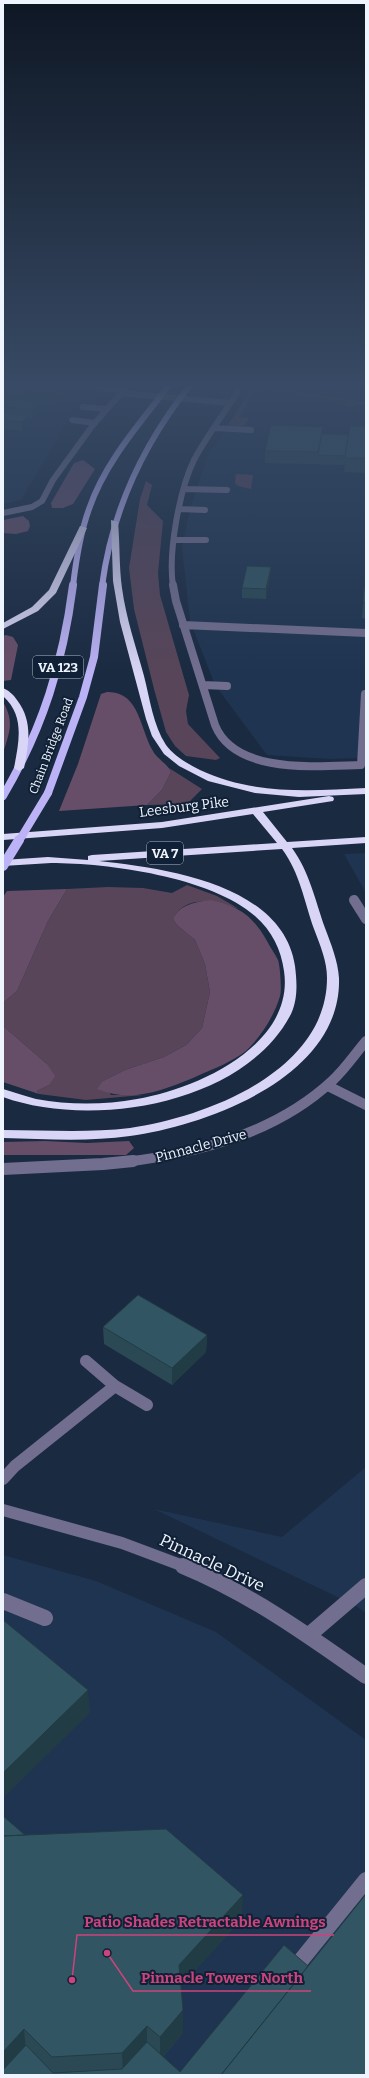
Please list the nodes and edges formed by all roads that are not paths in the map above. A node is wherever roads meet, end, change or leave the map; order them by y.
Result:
1 (52, 481) edge
2 (103, 481) edge
3 (130, 481) edge
4 (187, 481) edge
5 (184, 489) junction
6 (228, 490) dead end
7 (179, 508) junction
8 (205, 510) dead end
9 (3, 513) edge
10 (114, 522) junction
11 (83, 528) junction
12 (174, 540) junction
13 (206, 540) dead end
14 (183, 625) junction
15 (3, 626) edge
16 (366, 633) edge
17 (203, 684) junction
18 (227, 686) dead end
19 (3, 691) edge
20 (365, 694) dead end
21 (19, 768) junction
22 (366, 792) edge
23 (3, 796) edge
24 (257, 812) junction
25 (3, 837) edge
26 (366, 840) edge
27 (282, 845) junction
28 (48, 860) junction
29 (3, 865) edge
30 (354, 900) dead end
31 (366, 919) edge
32 (366, 1041) edge
33 (328, 1086) junction
34 (3, 1093) edge
35 (366, 1105) edge
36 (3, 1134) edge
37 (3, 1168) edge
38 (86, 1360) dead end
39 (115, 1386) junction
40 (147, 1404) dead end
41 (3, 1479) edge
42 (3, 1510) edge
43 (366, 1586) edge
44 (3, 1601) edge
45 (45, 1618) dead end
46 (309, 1636) junction
47 (366, 1676) edge
48 (366, 1880) edge
49 (298, 1964) edge

1 - 9 street
2 - 11 main road, Chain Bridge Road / VA 123
3 - 10 main road, Chain Bridge Road / VA 123
4 - 5 street
5 - 6 street
5 - 7 street
7 - 8 street
7 - 12 street
10 - 22 highway
10 - 29 main road, Chain Bridge Road / VA 123, bridge
11 - 15 highway
11 - 21 main road, Chain Bridge Road / VA 123
12 - 13 street
12 - 14 street
14 - 16 street
14 - 17 street
17 - 18 street
17 - 20 street
19 - 21 highway
21 - 23 main road, Chain Bridge Road / VA 123
22 - 24 highway, Leesburg Pike / VA 7
24 - 25 highway, Leesburg Pike / VA 7
24 - 27 highway
26 - 27 highway, VA 7
27 - 28 highway, VA 7
27 - 36 highway
28 - 29 highway, VA 7
28 - 34 highway
30 - 31 street
32 - 33 street, Pinnacle Drive
33 - 35 street
33 - 37 street, Pinnacle Drive
38 - 39 street
39 - 40 street
39 - 41 street
42 - 46 street, Pinnacle Drive
43 - 46 street
44 - 45 street
46 - 47 street, Pinnacle Drive
48 - 49 street

